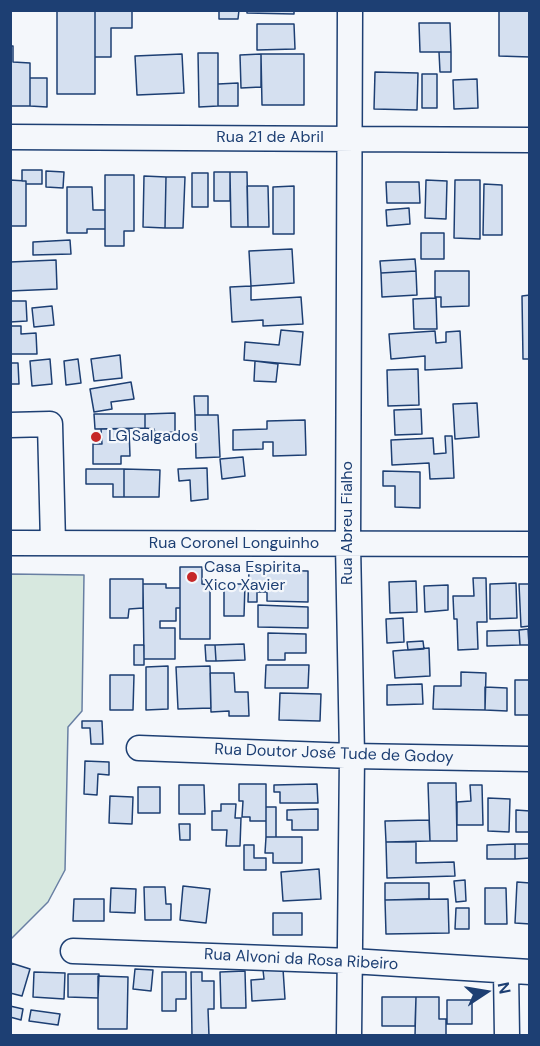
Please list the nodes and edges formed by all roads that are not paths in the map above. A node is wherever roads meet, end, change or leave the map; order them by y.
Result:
1 (350, 10) edge
2 (10, 138) edge
3 (349, 139) junction
4 (530, 140) edge
5 (10, 425) edge
6 (10, 543) edge
7 (53, 543) junction
8 (348, 544) junction
9 (530, 544) edge
10 (138, 748) dead end
11 (352, 756) junction
12 (530, 759) edge
13 (73, 951) dead end
14 (351, 961) junction
15 (518, 972) edge
16 (349, 1035) edge
17 (507, 1035) edge

1 - 3 street, Rua Abreu Fialho
2 - 3 street, Rua 21 de Abril
3 - 4 street, Rua 21 de Abril
3 - 8 street, Rua Abreu Fialho
5 - 7 street
6 - 7 street, Rua Coronel Longuinho
7 - 8 street, Rua Coronel Longuinho
8 - 9 street, Rua Coronel Longuinho
8 - 11 street, Rua Abreu Fialho
10 - 11 street, Rua Doutor José Tude de Godoy
11 - 12 street, Rua Doutor José Tude de Godoy
11 - 14 street, Rua Abreu Fialho
13 - 14 street, Rua Alvoni da Rosa Ribeiro
14 - 15 street, Rua Alvoni da Rosa Ribeiro
14 - 16 street, Rua Abreu Fialho
15 - 17 street

